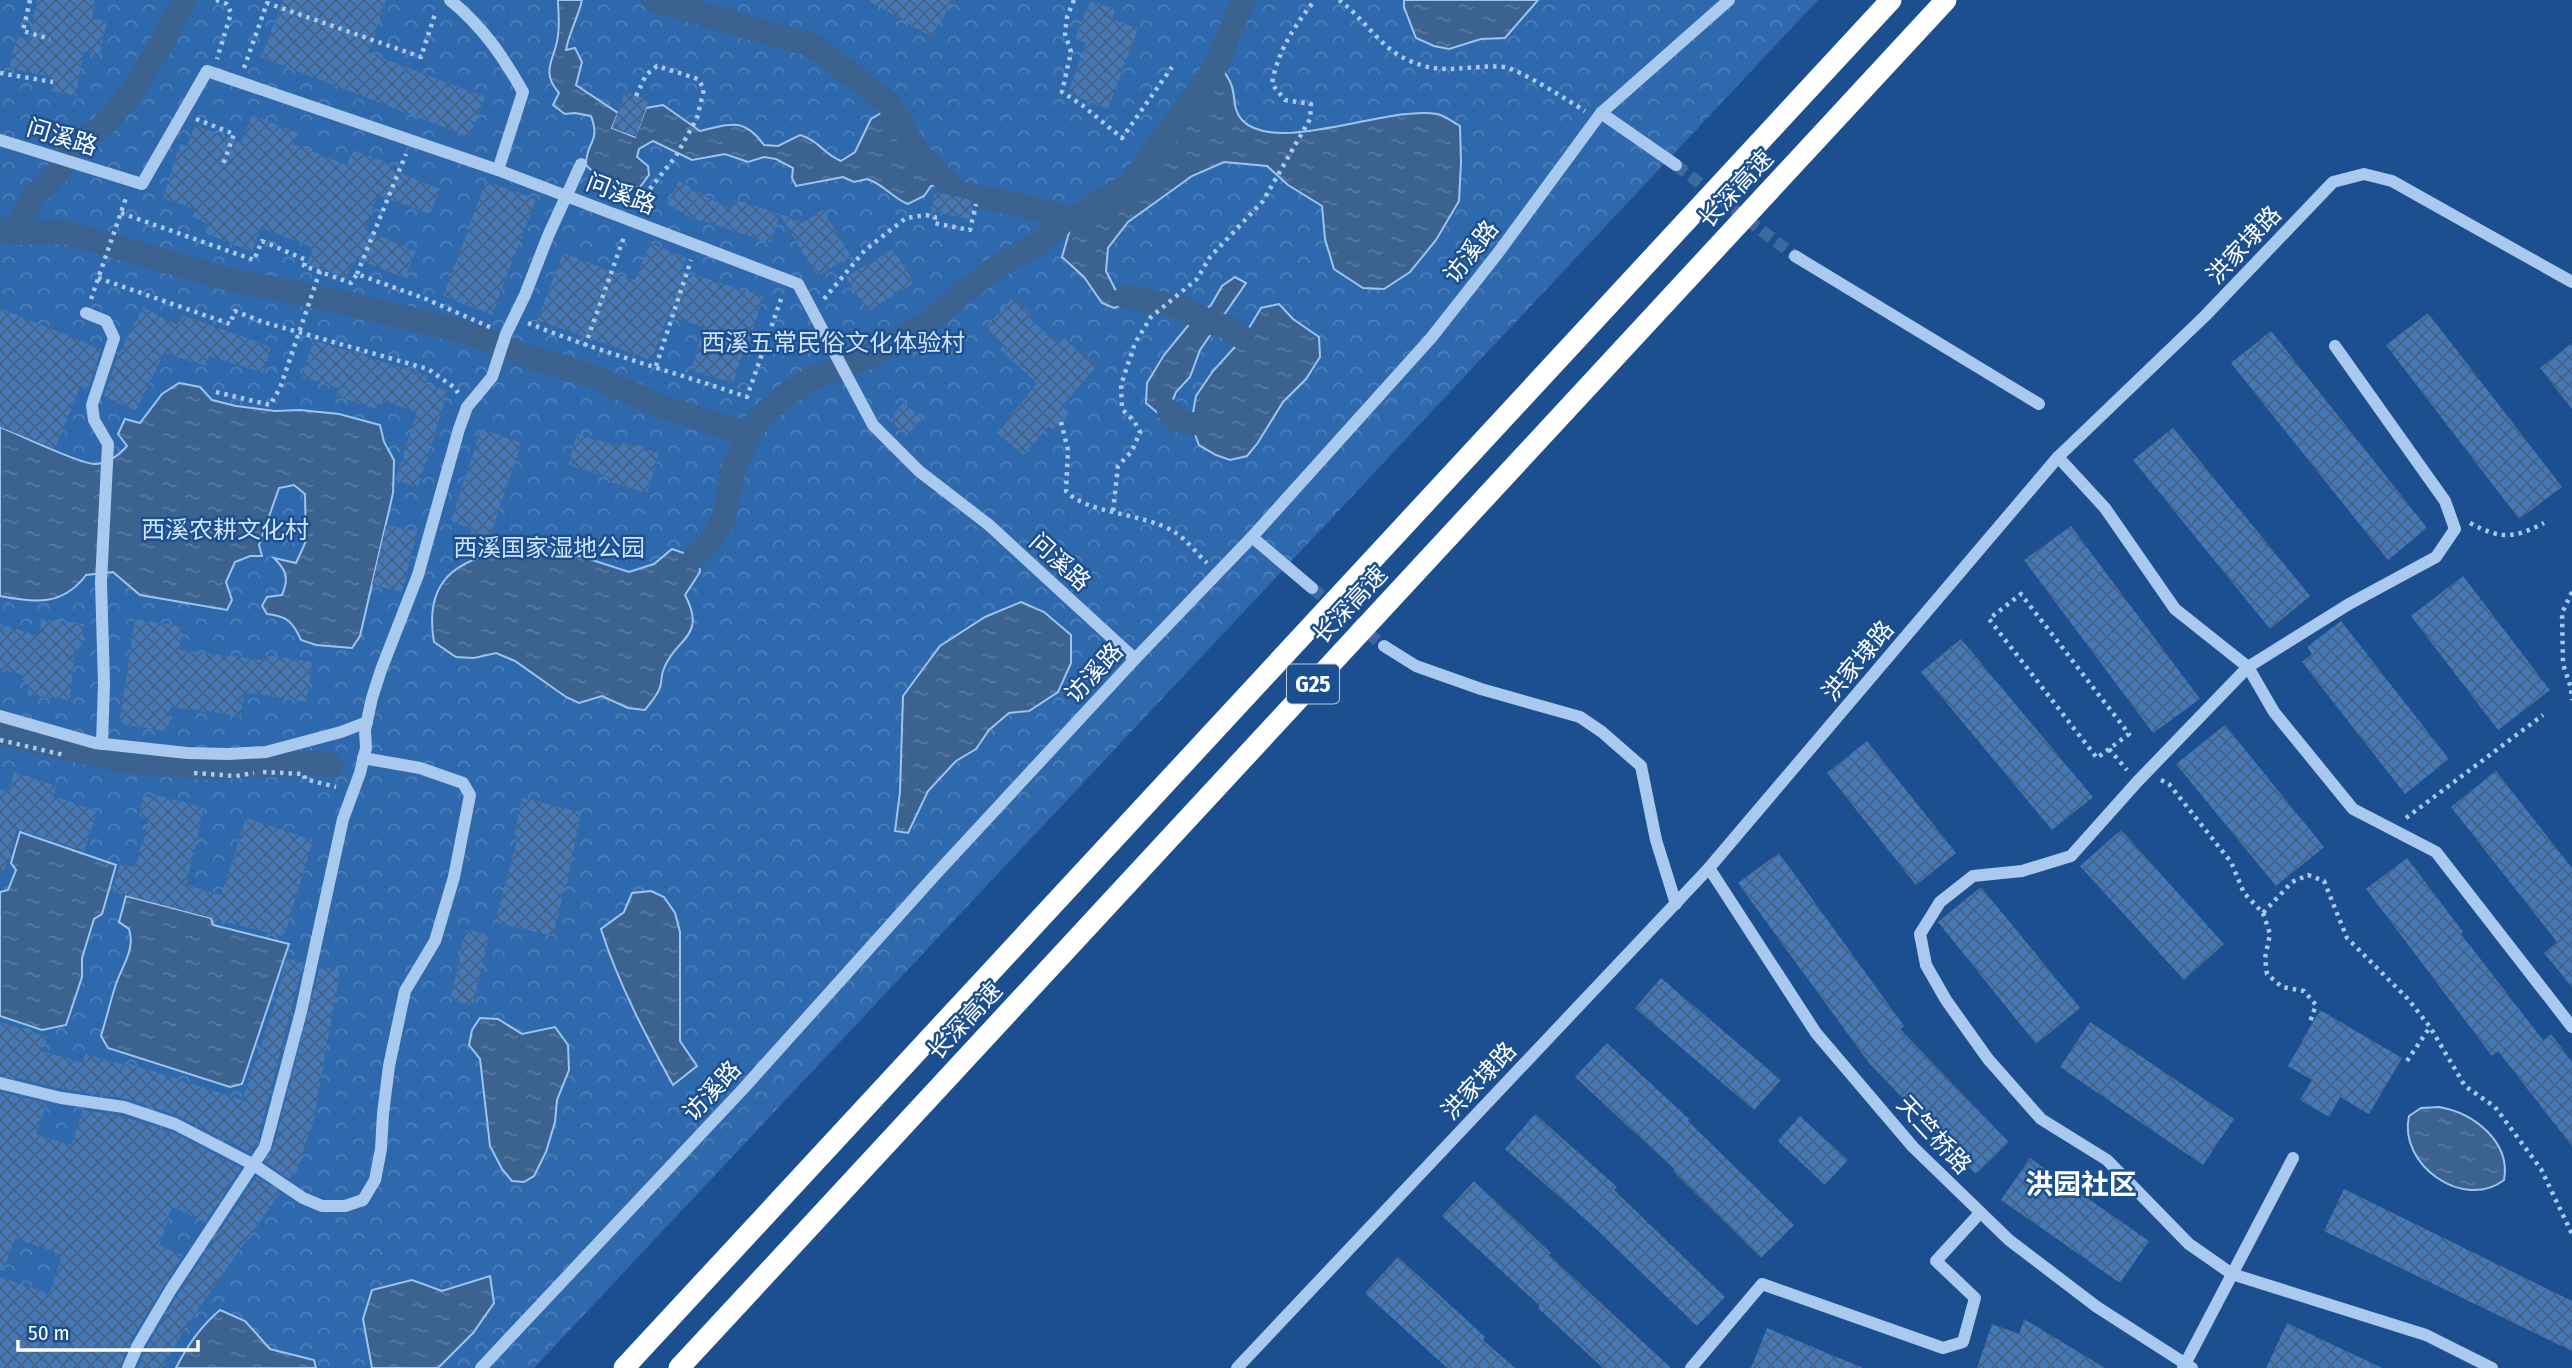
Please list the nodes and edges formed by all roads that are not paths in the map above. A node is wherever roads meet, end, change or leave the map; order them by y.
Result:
1 (450, 0) edge
2 (1729, 0) edge
3 (1891, 0) edge
4 (1946, 0) edge
5 (1599, 115) junction
6 (0, 140) edge
7 (581, 164) dead end
8 (1676, 165) tunnel mouth
9 (498, 170) junction
10 (566, 196) junction
11 (1795, 256) tunnel mouth
12 (2572, 282) edge
13 (86, 313) road end
14 (2336, 346) dead end
15 (2039, 404) dead end
16 (2059, 457) junction
17 (1252, 537) junction
18 (1312, 588) tunnel mouth
19 (1384, 646) tunnel mouth
20 (1135, 659) junction
21 (2248, 667) junction
22 (0, 716) edge
23 (367, 722) junction
24 (102, 744) junction
25 (363, 758) junction
26 (1709, 868) junction
27 (1676, 904) junction
28 (2572, 1027) edge
29 (0, 1083) edge
30 (2293, 1158) dead end
31 (254, 1165) junction
32 (1980, 1213) junction
33 (2232, 1273) junction
34 (2187, 1367) edge
35 (128, 1368) edge
36 (481, 1368) edge
37 (624, 1368) edge
38 (679, 1368) edge
39 (1237, 1368) edge
40 (1691, 1368) edge
41 (2492, 1368) edge

1 - 9 street
2 - 5 street, 访溪路
3 - 37 highway, 长深高速 / G25
4 - 38 highway, 长深高速 / G25
5 - 8 street
5 - 17 street, 访溪路
6 - 9 street, 问溪路
7 - 10 street
9 - 10 street, 问溪路
10 - 20 street, 问溪路
10 - 23 street
11 - 15 street
12 - 16 street, 洪家埭路
13 - 24 street
14 - 21 street
16 - 21 street
16 - 26 street, 洪家埭路
17 - 18 street
17 - 20 street, 访溪路
19 - 27 street
20 - 36 street, 访溪路
21 - 28 street
21 - 33 street
22 - 24 street
23 - 24 street
23 - 25 street
25 - 31 street
25 - 31 street
26 - 27 street, 洪家埭路
26 - 32 street, 天竺桥路
27 - 39 street, 洪家埭路
29 - 31 street
30 - 33 street
31 - 35 street
32 - 34 street, 天竺桥路
32 - 40 street
33 - 34 street
33 - 41 street

